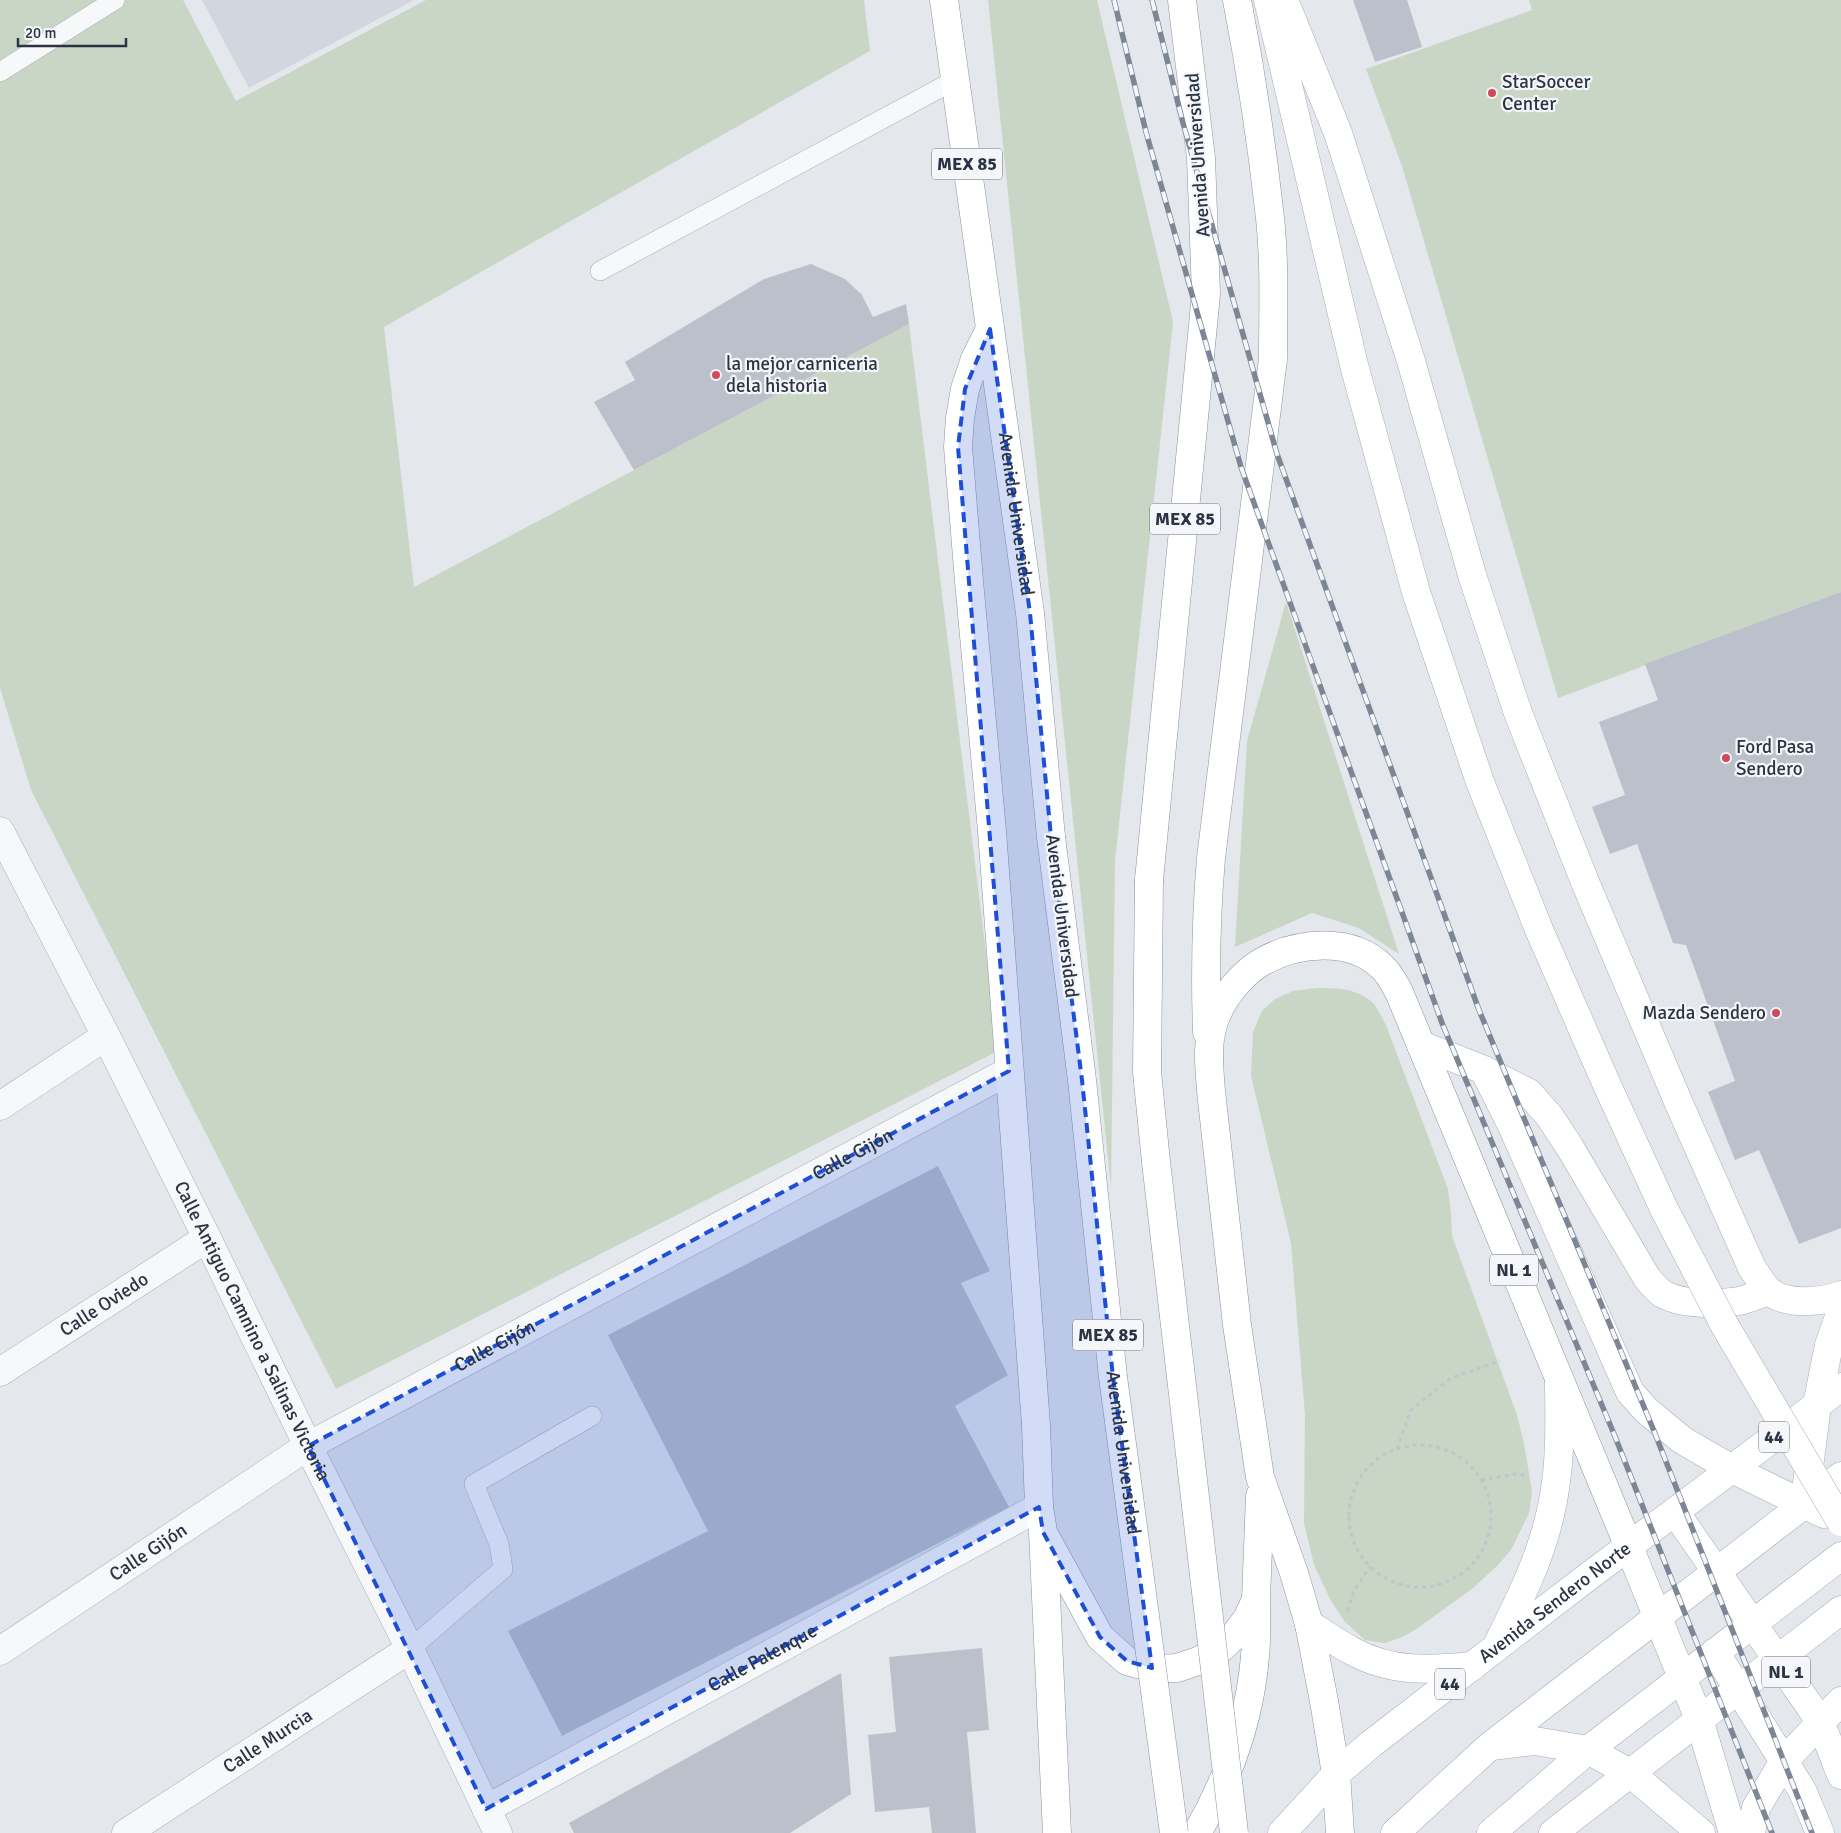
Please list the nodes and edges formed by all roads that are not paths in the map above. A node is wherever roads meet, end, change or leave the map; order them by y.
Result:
1 (115, 0) edge
2 (944, 0) edge
3 (1182, 0) edge
4 (1237, 0) edge
5 (1268, 0) edge
6 (1284, 0) edge
7 (0, 72) edge
8 (955, 80) junction
9 (600, 271) dead end
10 (990, 329) junction
11 (0, 831) edge
12 (106, 1036) junction
13 (1421, 1045) junction
14 (1208, 1052) junction
15 (1484, 1070) junction
16 (1009, 1071) junction
17 (0, 1106) edge
18 (207, 1238) junction
19 (1769, 1291) junction
20 (1841, 1295) edge
21 (1841, 1312) edge
22 (0, 1372) edge
23 (1559, 1378) junction
24 (1841, 1387) edge
25 (1817, 1405) junction
26 (592, 1416) dead end
27 (308, 1446) junction
28 (1732, 1469) junction
29 (1841, 1476) edge
30 (1260, 1477) junction
31 (1805, 1503) junction
32 (1675, 1512) junction
33 (1041, 1520) junction
34 (1841, 1522) edge
35 (1628, 1547) junction
36 (1841, 1556) edge
37 (1716, 1571) junction
38 (1256, 1599) junction
39 (1841, 1610) edge
40 (1657, 1617) junction
41 (1753, 1623) junction
42 (1309, 1624) junction
43 (410, 1649) junction
44 (1494, 1649) junction
45 (0, 1651) edge
46 (1715, 1652) junction
47 (1777, 1659) junction
48 (1473, 1666) junction
49 (1682, 1677) junction
50 (1738, 1689) junction
51 (1841, 1701) edge
52 (1699, 1719) junction
53 (1820, 1721) junction
54 (1490, 1746) junction
55 (1588, 1750) junction
56 (1784, 1761) junction
57 (1630, 1773) junction
58 (1336, 1774) junction
59 (1841, 1775) edge
60 (486, 1809) junction
61 (126, 1833) edge
62 (498, 1833) edge
63 (1057, 1833) edge
64 (1174, 1833) edge
65 (1197, 1833) edge
66 (1234, 1833) edge
67 (1282, 1833) edge
68 (1340, 1833) edge
69 (1394, 1833) edge
70 (1491, 1833) edge
71 (1553, 1833) edge
72 (1701, 1833) edge
73 (1733, 1833) edge
74 (1751, 1833) edge
75 (1820, 1833) edge

1 - 7 lane
2 - 8 main road, Avenida Universidad / MEX 85
3 - 66 main road, Avenida Universidad / MEX 85, bridge
4 - 14 main road
5 - 34 main road, bridge
6 - 19 main road
8 - 9 lane
8 - 10 main road, Avenida Universidad / MEX 85
10 - 16 main road
10 - 64 main road, Avenida Universidad / MEX 85, bridge
11 - 12 street, Calle Antiguo Camnino a Salinas Victoria
12 - 17 street
12 - 18 street, Calle Antiguo Camnino a Salinas Victoria
13 - 14 main road, NL 1
13 - 15 main road
13 - 23 main road, NL 1
14 - 30 main road
15 - 19 main road
15 - 28 main road
16 - 27 street, Calle Gijón
16 - 33 main road
18 - 22 street, Calle Oviedo
18 - 27 street, Calle Antiguo Camnino a Salinas Victoria
19 - 20 main road
21 - 25 main road
23 - 35 main road, NL 1
23 - 44 main road
24 - 25 main road, Avenida Sendero Norte / 44
25 - 28 main road, Avenida Sendero Norte / 44
25 - 31 main road
26 - 43 lane
27 - 43 street, Calle Antiguo Camnino a Salinas Victoria
27 - 45 street, Calle Gijón
28 - 31 main road
28 - 32 main road, Avenida Sendero Norte / 44
29 - 31 main road
30 - 38 main road
30 - 42 main road
31 - 34 main road
31 - 37 main road
32 - 35 main road, Avenida Sendero Norte / 44
32 - 37 main road, NL 1
33 - 38 main road
33 - 60 street, Calle Palenque
33 - 63 main road
35 - 40 main road, NL 1
35 - 44 main road, Avenida Sendero Norte / 44
36 - 41 main road
37 - 40 main road
37 - 41 main road, NL 1
38 - 65 main road
39 - 47 main road
40 - 49 main road, NL 1
40 - 54 main road
41 - 46 main road
41 - 47 main road, NL 1
42 - 48 main road
42 - 58 main road
43 - 60 street, Calle Antiguo Camnino a Salinas Victoria
43 - 61 street, Calle Murcia
44 - 48 main road, Avenida Sendero Norte / 44
46 - 49 main road
46 - 50 main road
47 - 50 main road
47 - 53 main road, NL 1
48 - 58 main road, Avenida Sendero Norte / 44
49 - 52 main road, NL 1
49 - 55 main road
50 - 52 main road
50 - 56 main road
51 - 53 main road
52 - 57 main road
52 - 73 main road, NL 1
53 - 56 main road
53 - 59 main road, NL 1
54 - 55 main road
54 - 69 main road
55 - 57 main road
55 - 70 main road
56 - 74 main road
56 - 75 main road
57 - 71 main road
57 - 72 main road
58 - 67 main road, Avenida Sendero Norte / 44
58 - 68 main road
60 - 62 street, Calle Antiguo Camnino a Salinas Victoria

